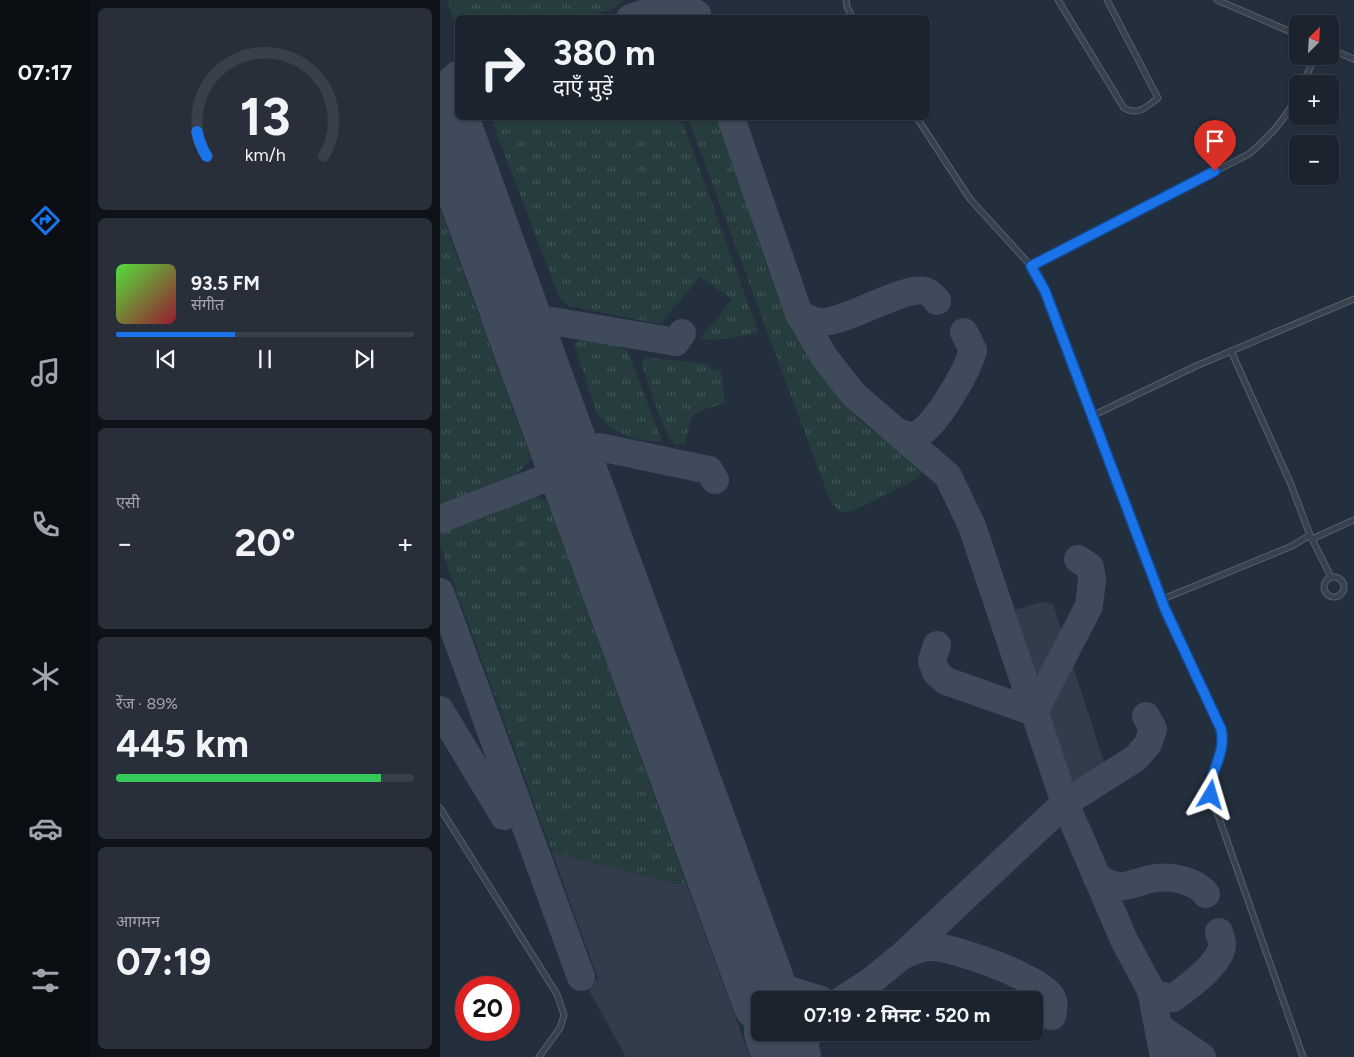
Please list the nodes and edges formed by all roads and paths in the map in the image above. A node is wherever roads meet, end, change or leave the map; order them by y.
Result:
1 (846, 0) edge
2 (1058, 0) edge
3 (1107, 0) edge
4 (1217, 0) edge
5 (852, 15) edge
6 (1289, 31) edge
7 (1339, 52) edge
8 (1354, 59) edge
9 (1289, 112) edge
10 (918, 120) edge
11 (1031, 266) junction
12 (1354, 298) edge
13 (1231, 351) junction
14 (1092, 416) junction
15 (1354, 520) edge
16 (1311, 537) junction
17 (1331, 577) junction
18 (1162, 599) junction
19 (440, 808) edge
20 (539, 1057) edge
21 (1303, 1057) edge

1 - 5 lane
2 - 3 lane
4 - 6 lane
7 - 8 lane
9 - 11 lane
10 - 11 lane
11 - 14 lane
12 - 13 lane
13 - 14 lane
13 - 16 lane
14 - 18 lane
15 - 16 lane
16 - 17 lane
16 - 18 lane
17 - 17 lane
18 - 21 lane
19 - 20 lane

